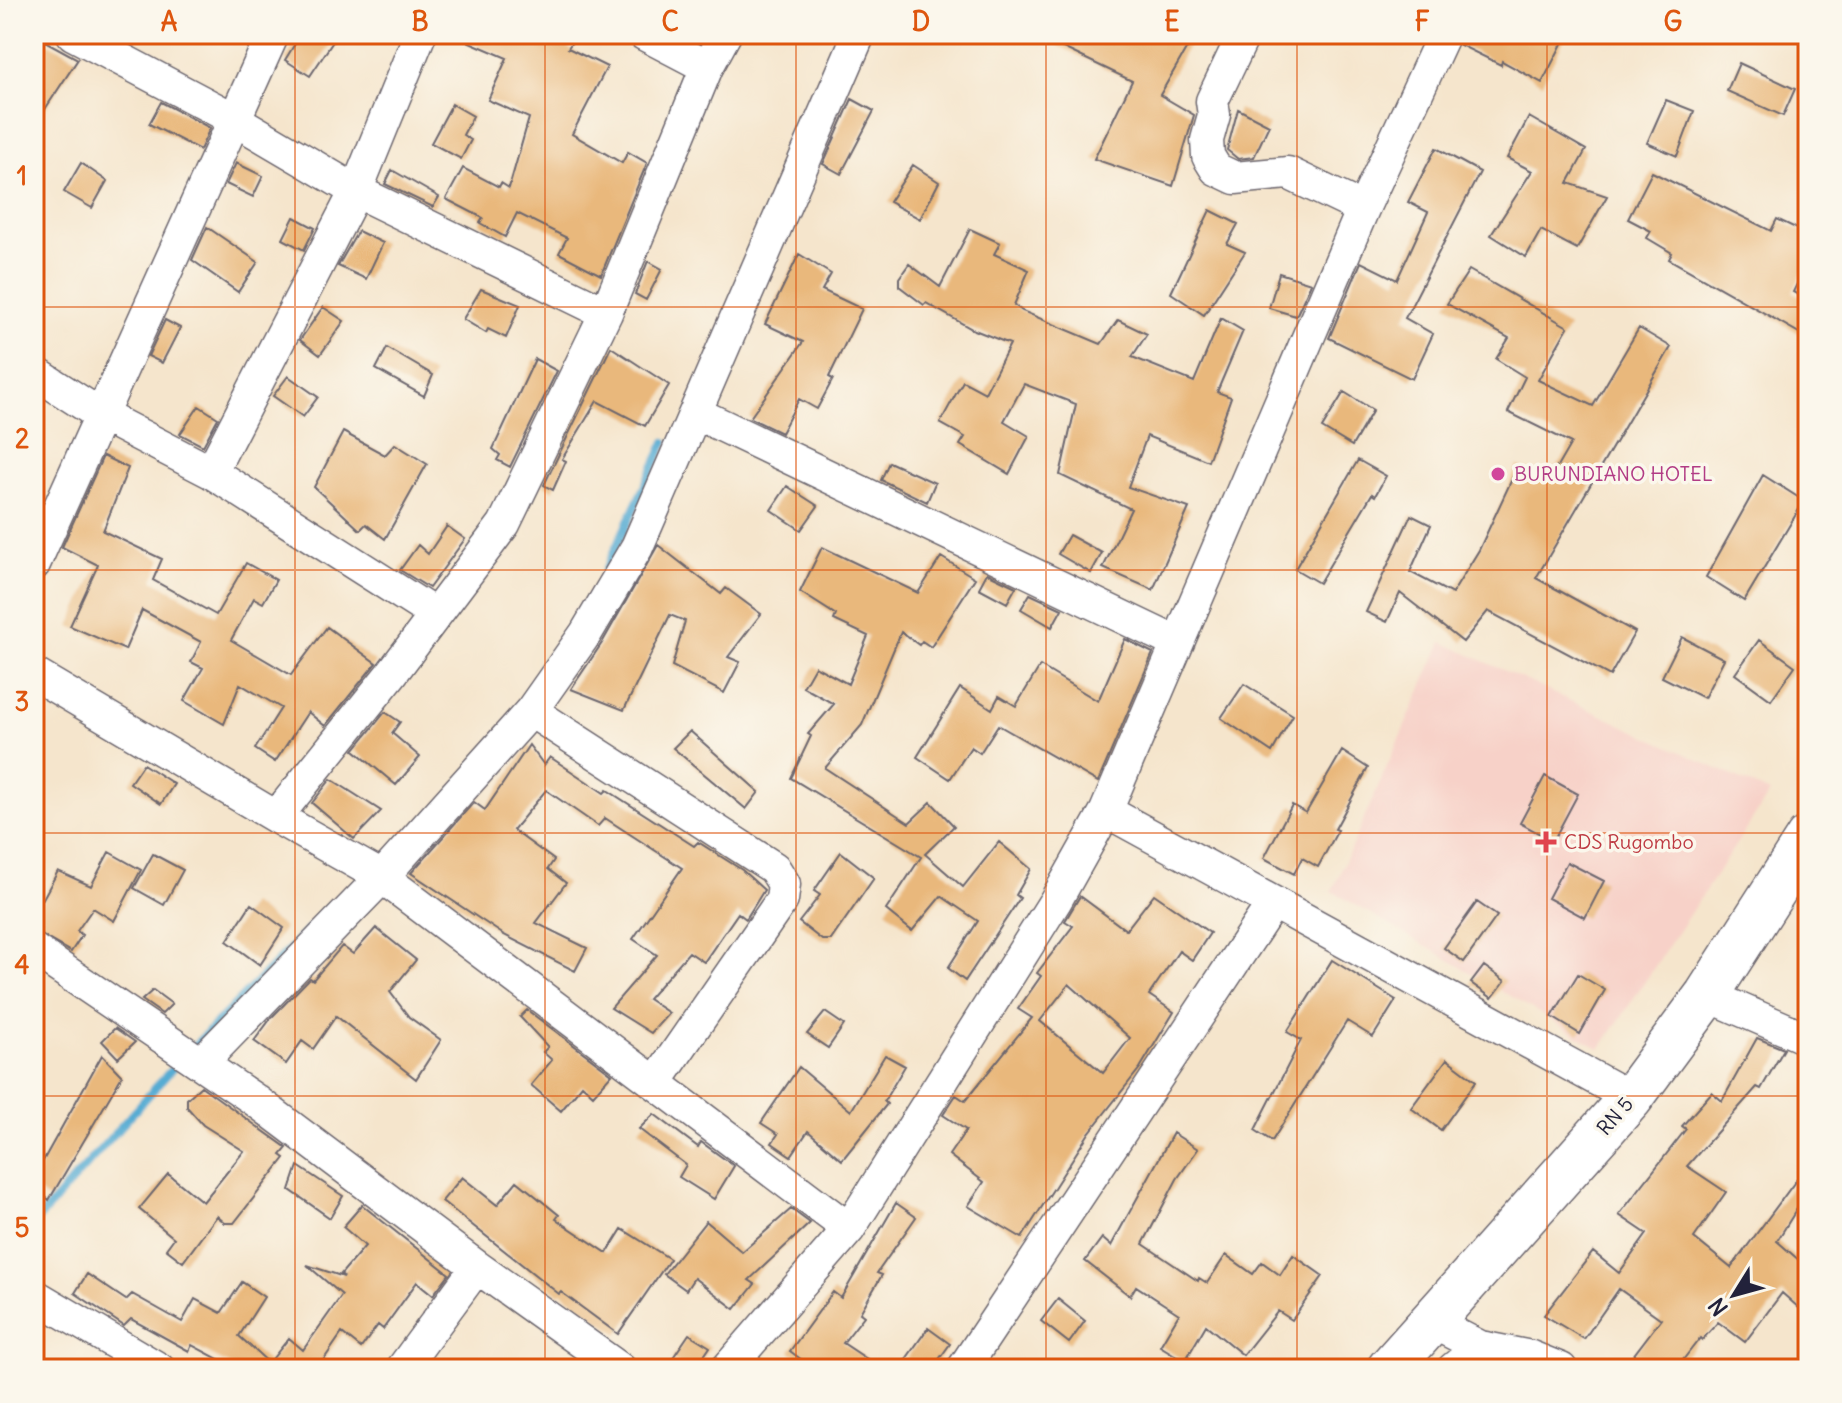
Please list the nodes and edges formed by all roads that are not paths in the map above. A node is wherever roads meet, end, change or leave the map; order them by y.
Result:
1 (73, 34) edge
2 (273, 34) edge
3 (420, 34) edge
4 (644, 34) edge
5 (725, 34) edge
6 (859, 34) edge
7 (1244, 34) edge
8 (1444, 34) edge
9 (707, 67) junction
10 (232, 118) junction
11 (356, 191) junction
12 (1363, 209) junction
13 (606, 313) junction
14 (34, 372) edge
15 (696, 413) junction
16 (99, 414) junction
17 (211, 472) junction
18 (34, 564) edge
19 (434, 614) junction
20 (1177, 643) junction
21 (34, 674) edge
22 (531, 711) junction
23 (1106, 811) junction
24 (276, 817) junction
25 (1808, 838) edge
26 (382, 877) junction
27 (1273, 903) junction
28 (34, 950) edge
29 (1707, 995) junction
30 (1808, 1039) edge
31 (201, 1063) junction
32 (656, 1082) junction
33 (1631, 1098) junction
34 (849, 1229) junction
35 (477, 1267) junction
36 (34, 1295) edge
37 (1432, 1322) junction
38 (1480, 1347) junction
39 (159, 1369) edge
40 (402, 1369) edge
41 (620, 1369) edge
42 (727, 1369) edge
43 (963, 1369) edge
44 (1389, 1369) edge
45 (1453, 1369) edge
46 (1561, 1369) edge

1 - 10 street
2 - 10 street
3 - 11 street
4 - 9 street
5 - 9 street
6 - 15 street
7 - 12 street
8 - 12 street
9 - 13 street
10 - 11 street
10 - 16 street
11 - 13 street
11 - 17 street
12 - 20 street
13 - 19 street
14 - 16 street
15 - 20 street
15 - 22 street
16 - 17 street
16 - 18 street
17 - 19 street
19 - 24 street
20 - 23 street
21 - 24 street
22 - 26 street
22 - 32 street
23 - 27 street
23 - 34 street
24 - 26 street
25 - 29 main road, RN 5 / RN 5
26 - 31 street
26 - 32 street
27 - 33 street
27 - 43 street
28 - 31 street
29 - 30 street
29 - 33 main road, RN 5 / RN 5
31 - 35 street
32 - 34 street
33 - 37 main road, RN 5 / RN 5
34 - 42 street
35 - 40 street
35 - 41 street
36 - 39 street
37 - 38 street
37 - 44 main road, RN 5 / RN 5
38 - 45 street
38 - 46 street

